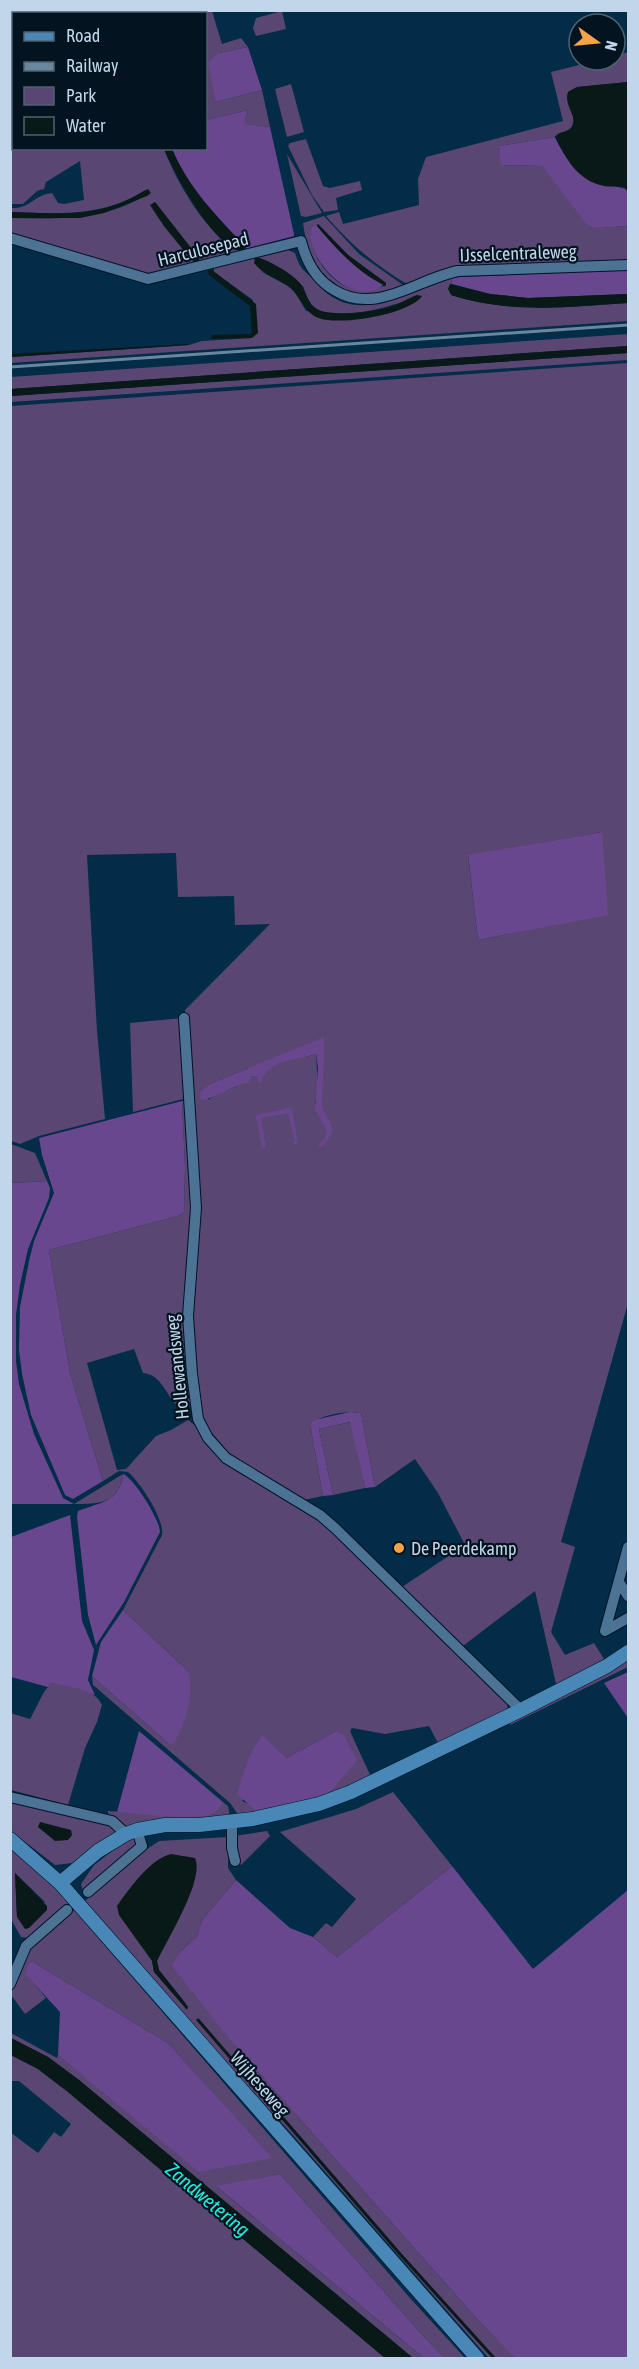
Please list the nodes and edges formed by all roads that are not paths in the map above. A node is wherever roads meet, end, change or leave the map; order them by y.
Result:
1 (10, 238) edge
2 (301, 241) joint
3 (628, 265) edge
4 (184, 1018) dead end
5 (628, 1547) edge
6 (619, 1582) junction
7 (628, 1596) edge
8 (628, 1618) edge
9 (628, 1652) edge
10 (521, 1710) junction
11 (10, 1797) edge
12 (232, 1822) junction
13 (131, 1832) junction
14 (10, 1839) edge
15 (235, 1861) dead end
16 (60, 1883) junction
17 (88, 1892) dead end
18 (68, 1910) dead end
19 (10, 1984) edge
20 (477, 2358) edge

1 - 2 street, Harculosepad
2 - 3 street, IJsselcentraleweg
4 - 10 street, Hollewandsweg
5 - 6 street
6 - 7 street
6 - 8 street
9 - 10 main road
10 - 12 main road
11 - 13 street
12 - 13 main road
12 - 15 street
13 - 16 main road
13 - 17 street
14 - 16 main road, Wijheseweg
16 - 20 main road, Wijheseweg
18 - 19 street

